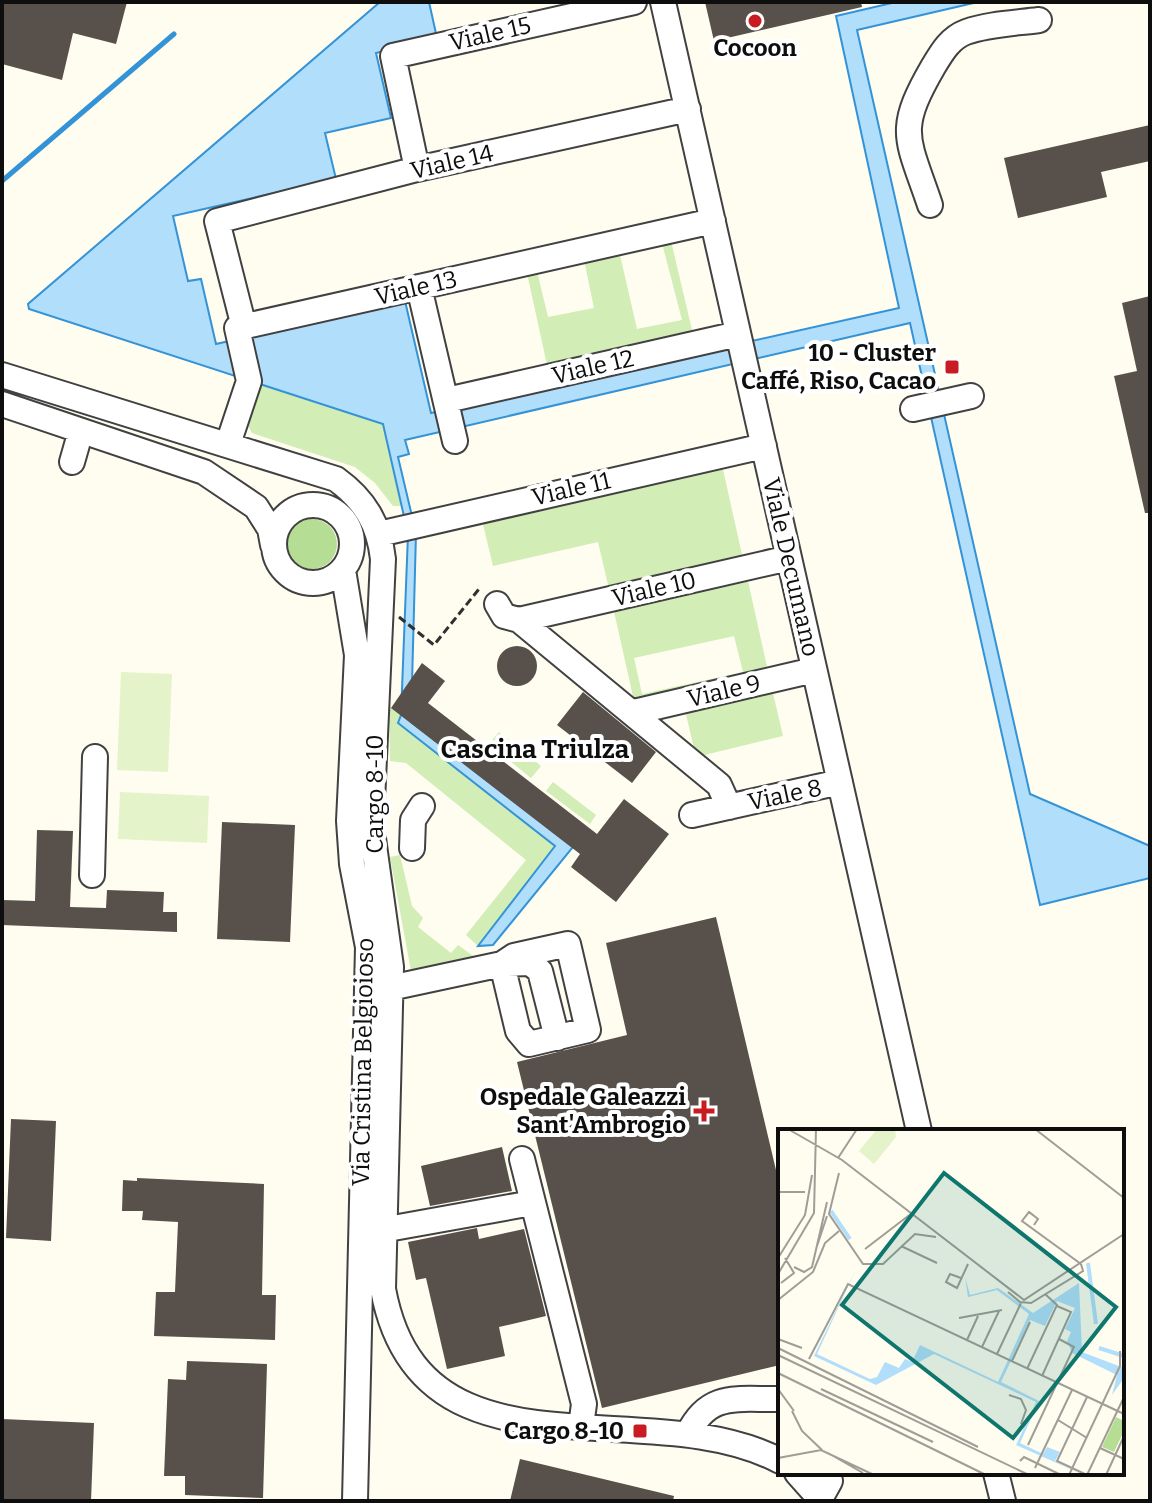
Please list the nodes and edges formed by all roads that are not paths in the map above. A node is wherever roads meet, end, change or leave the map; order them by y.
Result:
1 (634, 2) edge
2 (663, 2) edge
3 (1039, 20) dead end
4 (688, 109) junction
5 (417, 169) junction
6 (930, 205) dead end
7 (713, 221) junction
8 (419, 287) junction
9 (244, 327) junction
10 (738, 334) junction
11 (2, 375) edge
12 (971, 396) dead end
13 (447, 400) junction
14 (2, 404) edge
15 (913, 409) dead end
16 (455, 441) dead end
17 (228, 444) junction
18 (764, 446) junction
19 (244, 496) junction
20 (295, 508) junction
21 (379, 534) junction
22 (273, 545) junction
23 (789, 558) junction
24 (343, 570) junction
25 (311, 584) junction
26 (488, 597) road end
27 (349, 614) junction
28 (519, 620) junction
29 (814, 670) junction
30 (634, 712) junction
31 (95, 757) dead end
32 (840, 782) junction
33 (422, 806) dead end
34 (729, 807) junction
35 (692, 815) dead end
36 (412, 848) dead end
37 (92, 875) dead end
38 (502, 964) junction
39 (390, 988) junction
40 (557, 1038) junction
41 (919, 1129) edge
42 (522, 1159) dead end
43 (532, 1203) junction
44 (382, 1230) junction
45 (778, 1399) edge
46 (719, 1401) junction
47 (778, 1416) edge
48 (581, 1426) junction
49 (688, 1434) junction
50 (778, 1460) edge
51 (799, 1475) edge
52 (828, 1475) edge
53 (996, 1475) edge
54 (821, 1500) edge
55 (355, 1501) edge
56 (1003, 1501) edge

1 - 5 street, Viale 15
2 - 4 street, Viale Decumano
3 - 6 street
4 - 5 street, Viale 14
4 - 7 street, Viale Decumano
5 - 9 street, Viale 14
7 - 8 street, Viale 13
7 - 10 street, Viale Decumano
8 - 9 street, Viale 13
8 - 13 street
9 - 17 street
10 - 13 street, Viale 12
10 - 18 street, Viale Decumano
11 - 17 street, Cargo 8-10
12 - 15 street
13 - 16 street
14 - 19 street
17 - 21 street, Cargo 8-10
18 - 21 street, Viale 11
18 - 23 street, Viale Decumano
19 - 20 street
19 - 22 street
20 - 22 street
20 - 24 street
21 - 39 street, Cargo 8-10
22 - 25 street
23 - 28 street, Viale 10
23 - 29 street, Viale Decumano
24 - 25 street
24 - 27 street, Via Cristina Belgioioso
25 - 27 street
26 - 28 street
27 - 55 street, Via Cristina Belgioioso
28 - 30 street
29 - 30 street, Viale 9
29 - 32 street, Viale Decumano
30 - 34 street
31 - 37 street
32 - 34 street, Viale 8
32 - 41 street, Viale Decumano
33 - 36 street
34 - 35 street, Viale 8
38 - 39 street
38 - 40 street
38 - 40 street
38 - 40 street
39 - 44 street, Cargo 8-10
42 - 43 street
43 - 44 street
43 - 48 street
44 - 48 street, Cargo 8-10
45 - 46 street
46 - 47 street
46 - 49 street
48 - 49 street, Cargo 8-10
49 - 50 street, Cargo 8-10
51 - 54 street
52 - 54 street
53 - 56 street

